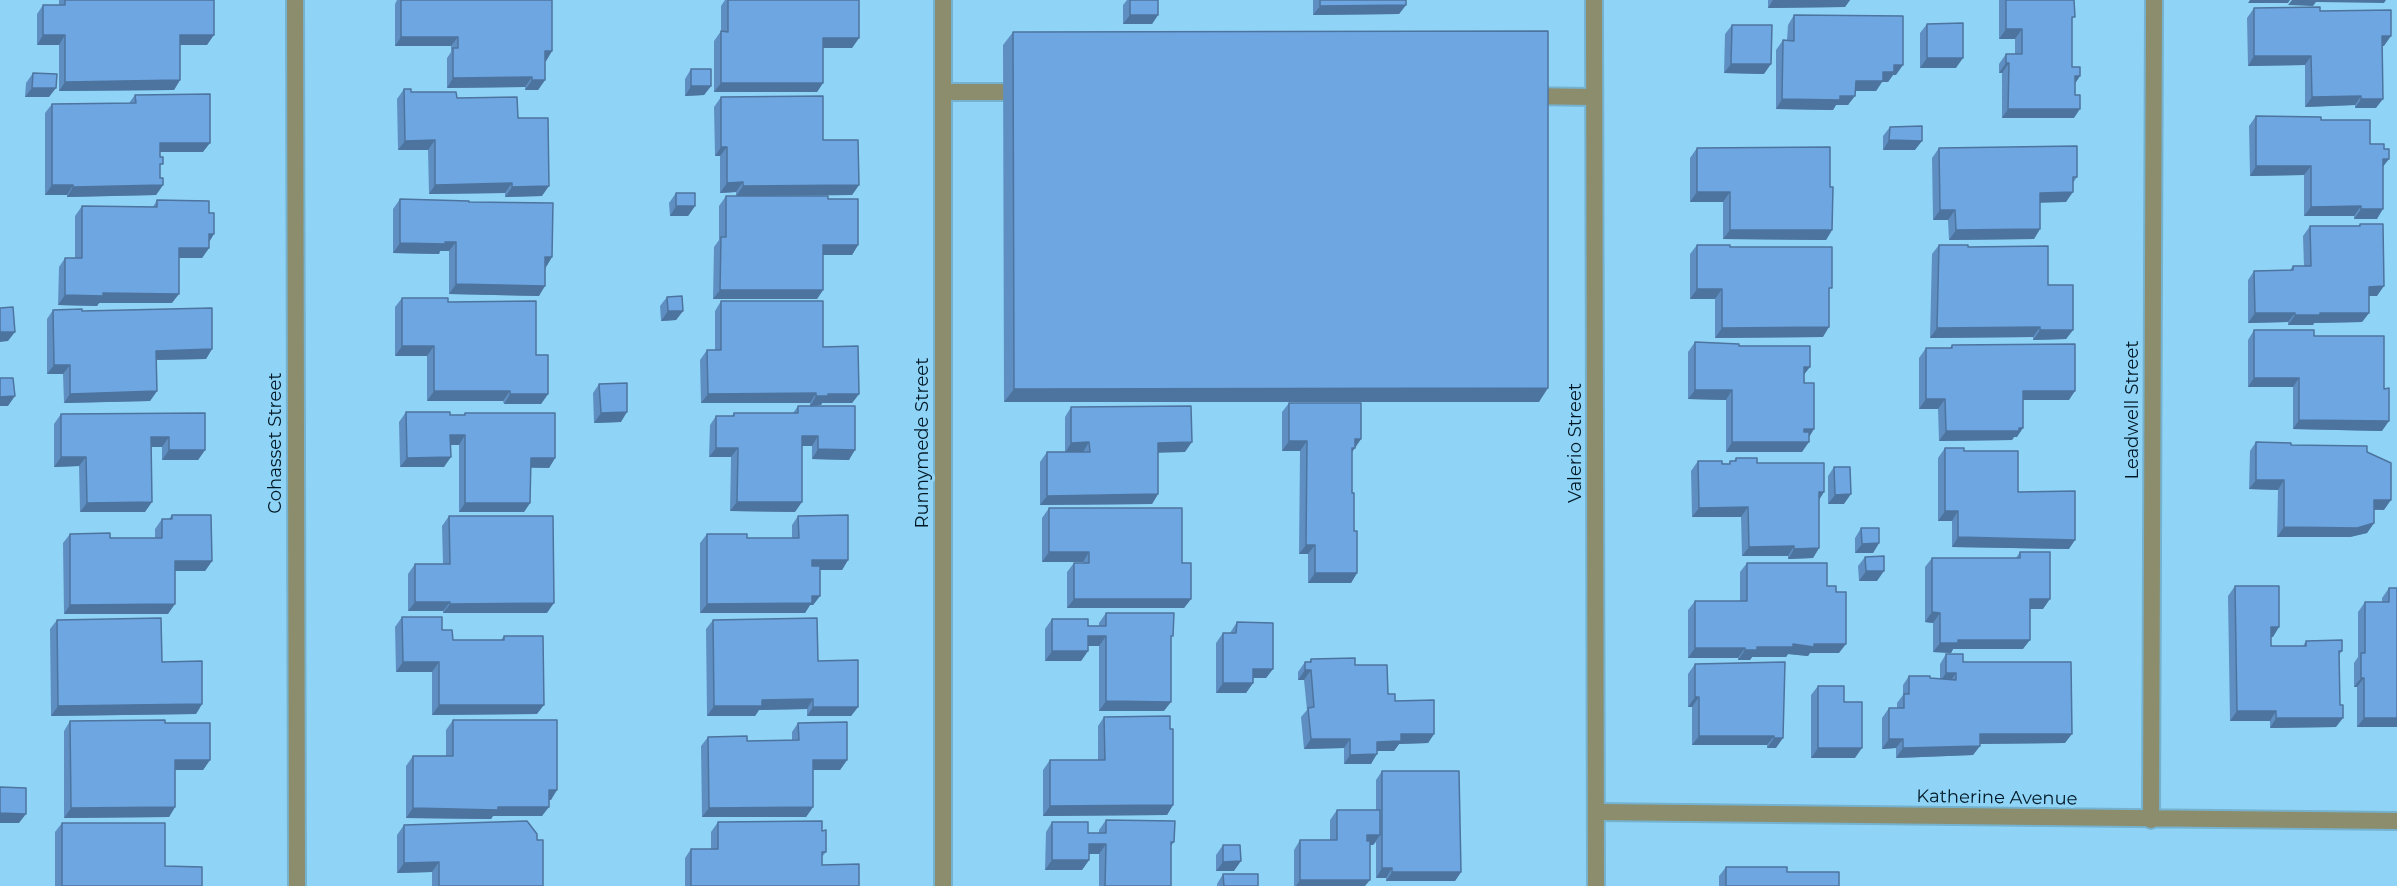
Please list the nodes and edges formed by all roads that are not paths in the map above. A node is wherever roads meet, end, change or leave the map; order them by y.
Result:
1 (295, 0) edge
2 (943, 0) edge
3 (1594, 0) edge
4 (2154, 0) edge
5 (943, 92) junction
6 (1037, 93) edge
7 (1510, 96) edge
8 (1594, 97) junction
9 (1597, 812) junction
10 (2151, 820) junction
11 (2397, 821) edge
12 (297, 886) edge
13 (942, 886) edge
14 (1596, 886) edge

1 - 12 street, Cohasset Street
2 - 5 street, Runnymede Street
3 - 8 street, Valerio Street
4 - 10 street, Leadwell Street
5 - 6 street
5 - 13 street, Runnymede Street
7 - 8 street
8 - 9 street, Valerio Street
9 - 10 street, Katherine Avenue
9 - 14 street, Valerio Street
10 - 11 street, Katherine Avenue

